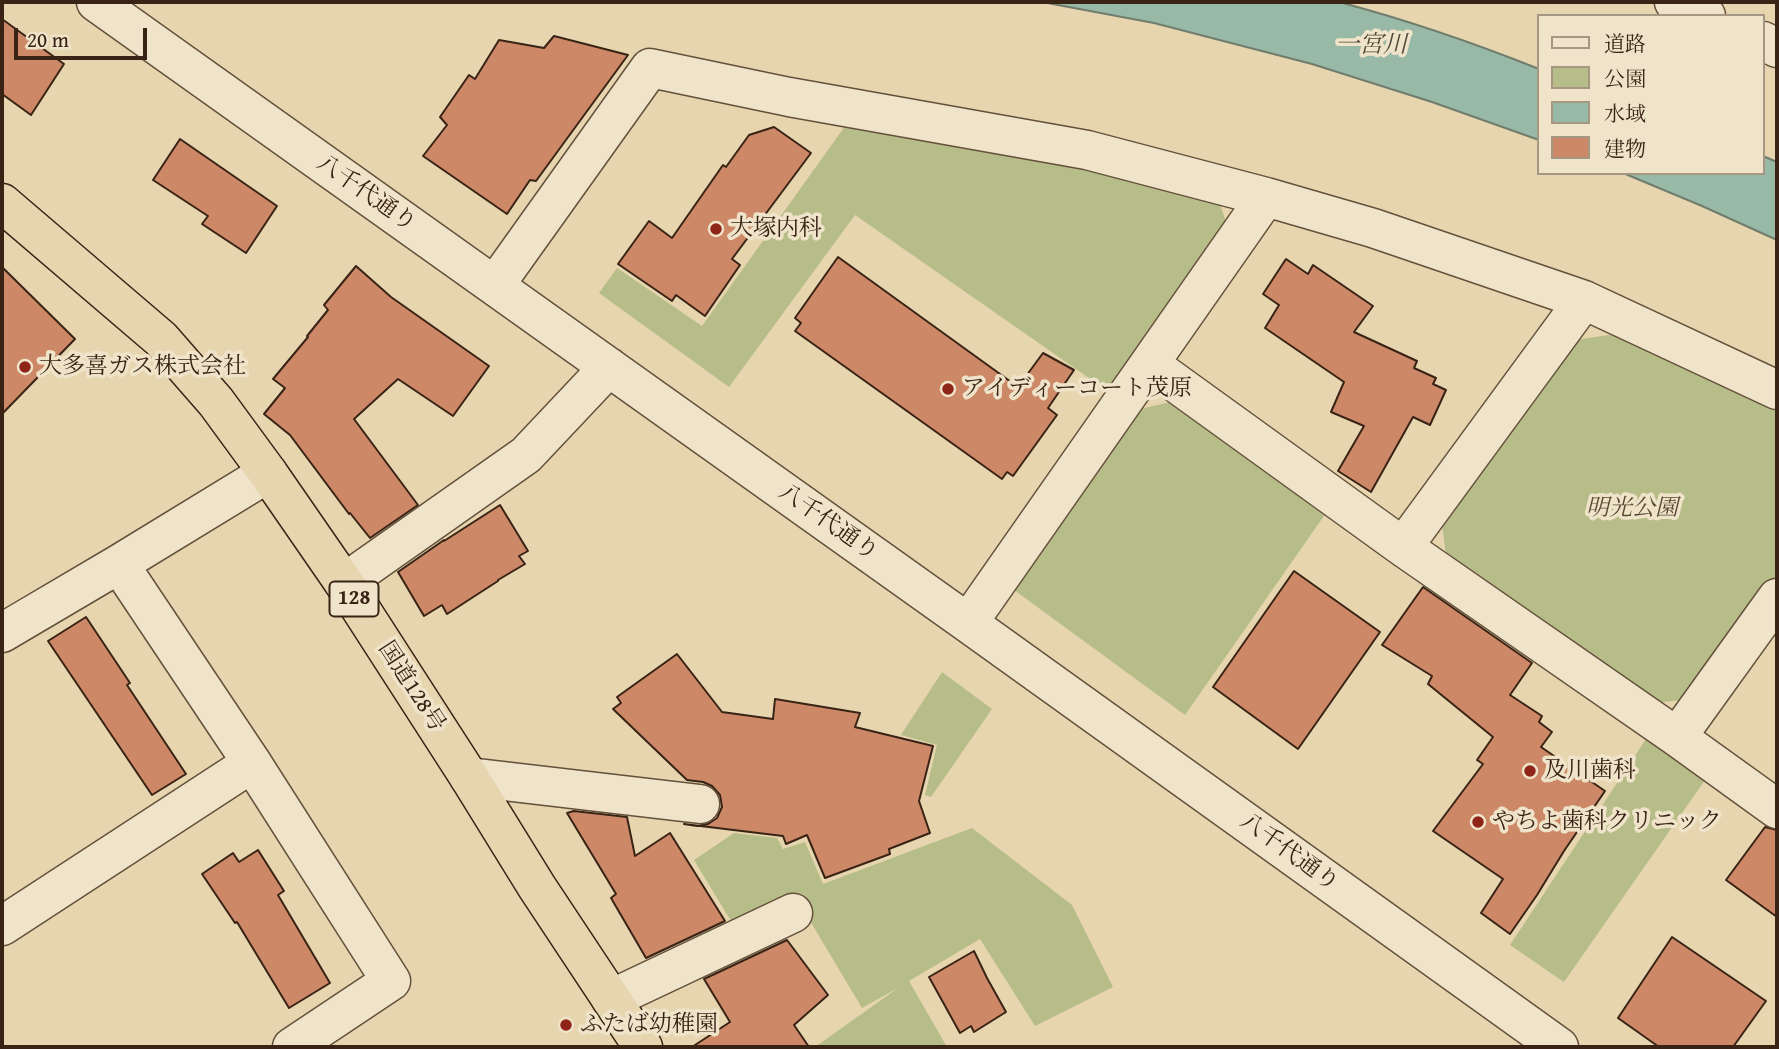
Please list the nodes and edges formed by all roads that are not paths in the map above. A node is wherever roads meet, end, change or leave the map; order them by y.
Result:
1 (96, 2) edge
2 (1674, 2) edge
3 (1701, 14) edge
4 (1266, 197) junction
5 (2, 204) edge
6 (495, 285) junction
7 (1584, 300) junction
8 (1150, 365) junction
9 (609, 367) junction
10 (1777, 390) edge
11 (268, 473) junction
12 (1403, 547) junction
13 (119, 565) junction
14 (344, 583) junction
15 (1777, 598) edge
16 (968, 623) junction
17 (2, 633) edge
18 (1677, 737) junction
19 (252, 763) junction
20 (469, 777) junction
21 (700, 804) dead end
22 (1777, 809) edge
23 (793, 913) dead end
24 (2, 926) edge
25 (611, 999) junction
26 (292, 1047) edge
27 (643, 1047) edge
28 (1559, 1047) edge

1 - 6 street, 八千代通り
2 - 3 street
4 - 6 street
4 - 7 street
4 - 8 street
5 - 11 highway, 国道128号 / 128
6 - 9 street, 八千代通り
7 - 10 street
7 - 12 street
8 - 12 street
8 - 16 street
9 - 14 street
9 - 16 street, 八千代通り
11 - 13 street
11 - 14 highway, 国道128号 / 128
12 - 18 street
13 - 17 street
13 - 19 street
14 - 20 highway, 国道128号 / 128
15 - 18 street
16 - 28 street, 八千代通り
18 - 22 street
19 - 24 street
19 - 26 street
20 - 21 street
20 - 25 highway, 国道128号 / 128
23 - 25 street
25 - 27 highway, 国道128号 / 128

